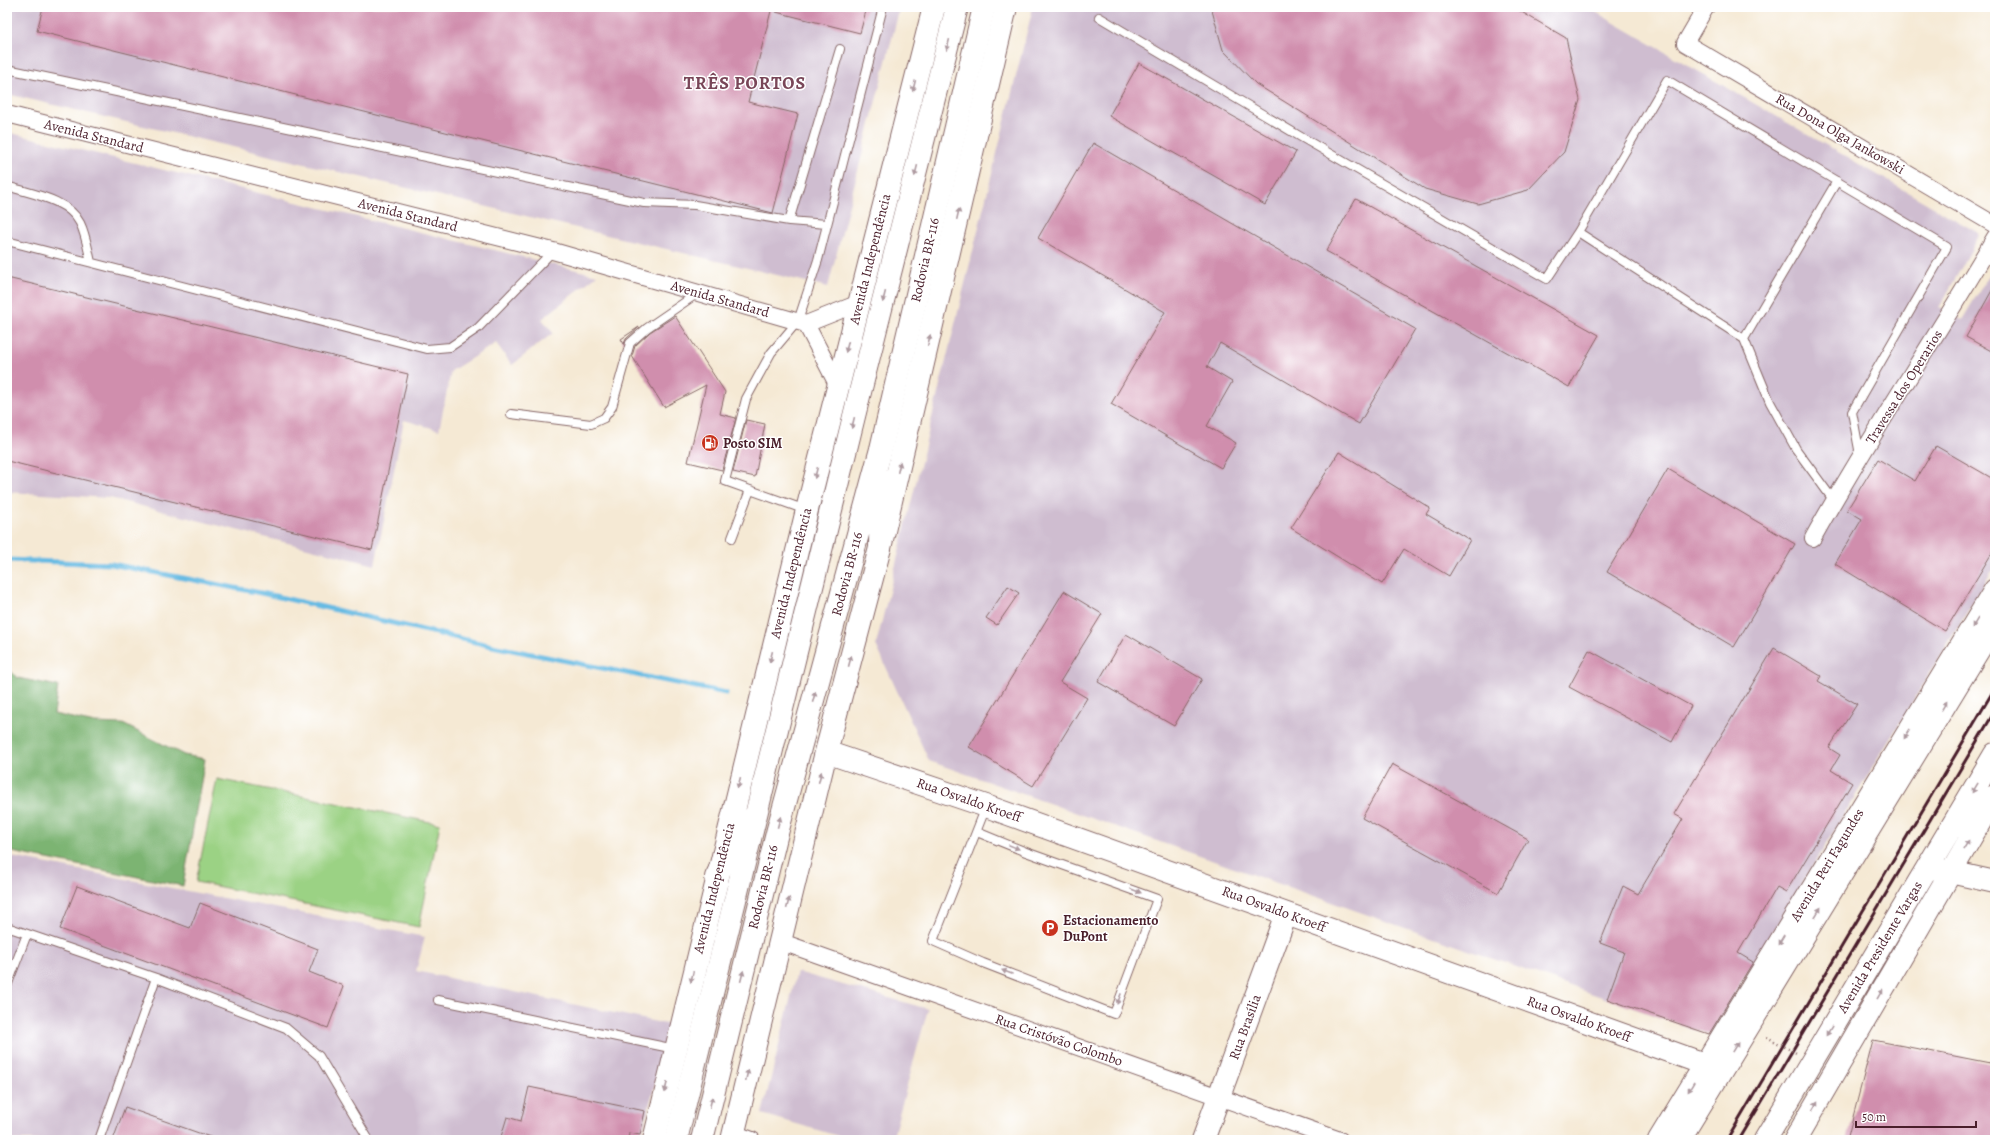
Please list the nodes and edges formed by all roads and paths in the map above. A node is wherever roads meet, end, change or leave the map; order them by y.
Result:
1 (883, 7) edge
2 (934, 7) edge
3 (958, 7) edge
4 (984, 7) edge
5 (1006, 7) edge
6 (1706, 7) edge
7 (1100, 17) dead end
8 (840, 49) dead end
9 (7, 69) edge
10 (7, 114) edge
11 (1837, 181) junction
12 (7, 186) edge
13 (789, 221) junction
14 (827, 224) junction
15 (1995, 225) edge
16 (1578, 232) junction
17 (1995, 237) edge
18 (7, 241) edge
19 (553, 251) junction
20 (91, 262) junction
21 (699, 293) junction
22 (859, 303) junction
23 (802, 323) junction
24 (1744, 339) junction
25 (838, 386) junction
26 (511, 414) dead end
27 (881, 449) junction
28 (1860, 457) junction
29 (750, 490) junction
30 (1834, 501) junction
31 (807, 510) junction
32 (732, 538) dead end
33 (1813, 538) dead end
34 (880, 548) junction
35 (1995, 590) edge
36 (1995, 623) edge
37 (826, 752) junction
38 (1995, 754) edge
39 (762, 791) junction
40 (1880, 794) junction
41 (1995, 796) edge
42 (986, 806) junction
43 (977, 832) junction
44 (1928, 867) junction
45 (1950, 872) junction
46 (716, 876) junction
47 (1995, 882) edge
48 (1286, 914) junction
49 (7, 927) edge
50 (27, 934) junction
51 (779, 941) junction
52 (156, 978) junction
53 (7, 986) edge
54 (438, 1000) dead end
55 (1767, 1037) dead end
56 (675, 1049) junction
57 (1796, 1053) dead end
58 (1713, 1067) junction
59 (1219, 1097) junction
60 (739, 1138) edge
61 (99, 1140) edge
62 (369, 1140) edge
63 (654, 1140) edge
64 (676, 1140) edge
65 (702, 1140) edge
66 (1203, 1140) edge
67 (1340, 1140) edge
68 (1659, 1140) edge
69 (1678, 1140) edge
70 (1765, 1140) edge
71 (1795, 1140) edge

1 - 14 lane
2 -> 22 main road, Avenida Independência
3 -> 39 main road, Rodovia BR-116
4 - 27 main road, Rodovia BR-116
34 -> 5 main road, Rodovia BR-116
6 - 15 street, Rua Dona Olga Jankowski
7 - 16 lane
8 - 13 lane
9 - 13 lane
10 - 19 street, Avenida Standard
11 - 16 lane
11 - 24 lane
11 - 28 lane
12 - 20 lane
13 - 14 lane
14 - 23 lane
16 - 24 lane
17 - 28 street, Travessa dos Operarios
18 - 20 lane
19 - 20 lane
19 - 21 street, Avenida Standard
21 - 23 street, Avenida Standard
21 - 26 lane
22 - 23 street
22 -> 25 main road, Avenida Independência
23 - 25 street
23 - 29 lane
24 - 30 lane
25 -> 31 main road, Avenida Independência
27 - 34 main road
65 -> 27 main road, Rodovia BR-116
28 - 30 street, Travessa dos Operarios
29 - 31 lane
29 - 32 lane
30 - 33 street, Travessa dos Operarios
31 -> 46 main road, Avenida Independência
37 -> 34 main road, Rodovia BR-116
35 -> 40 main road, Avenida Peri Fagundes
40 -> 36 main road, Avenida Peri Fagundes
37 - 42 main road, Rua Osvaldo Kroeff
51 -> 37 main road, Rodovia BR-116
38 -> 44 main road, Avenida Presidente Vargas
39 - 46 main road
39 - 64 main road, Rodovia BR-116
40 - 58 main road, Avenida Peri Fagundes
45 -> 41 main road, Avenida Presidente Vargas
42 - 43 lane
42 - 48 main road, Rua Osvaldo Kroeff
43 -> 43 lane
44 - 45 main road
44 -> 70 main road, Avenida Presidente Vargas
45 - 47 main road
71 -> 45 main road, Avenida Presidente Vargas
46 -> 56 main road, Avenida Independência
48 - 58 main road, Rua Osvaldo Kroeff
48 - 59 main road, Rua Brasília
49 - 50 lane
50 - 52 lane
50 - 53 lane
51 - 59 street, Rua Cristóvão Colombo
60 -> 51 main road, Rodovia BR-116
52 - 61 lane
52 - 62 lane
54 - 56 lane
55 - 57 path, bridge
56 -> 63 main road, Avenida Independência
58 -> 68 main road, Avenida Peri Fagundes
58 - 69 main road, Avenida Peri Fagundes
59 - 66 main road, Rua Brasília
59 - 67 street, Rua Cristóvão Colombo

